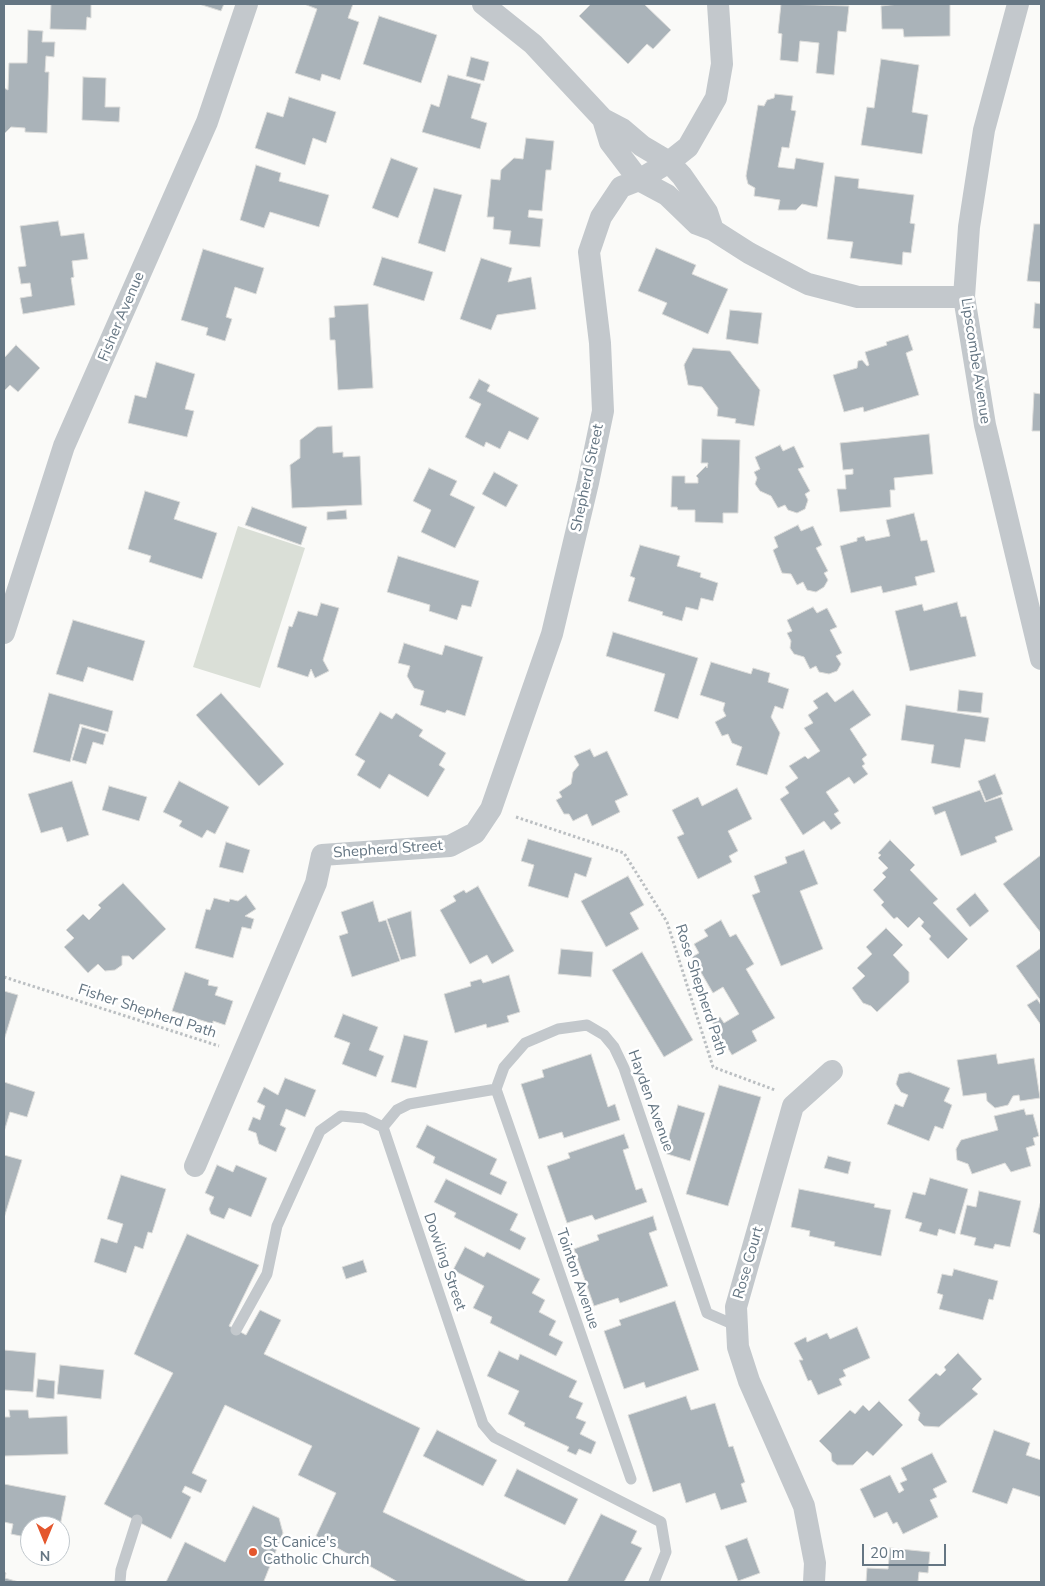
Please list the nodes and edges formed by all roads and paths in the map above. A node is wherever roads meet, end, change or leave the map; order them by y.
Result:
1 (248, 4) edge
2 (482, 4) edge
3 (718, 4) edge
4 (1018, 4) edge
5 (603, 119) junction
6 (669, 162) junction
7 (639, 180) junction
8 (713, 230) junction
9 (964, 297) junction
10 (4, 633) edge
11 (1041, 658) edge
12 (491, 809) junction
13 (4, 977) edge
14 (223, 1039) dead end
15 (832, 1071) dead end
16 (496, 1089) junction
17 (778, 1091) dead end
18 (383, 1127) junction
19 (194, 1166) dead end
20 (738, 1326) junction
21 (236, 1330) dead end
22 (631, 1479) dead end
23 (137, 1520) dead end
24 (120, 1582) edge
25 (654, 1582) edge
26 (814, 1582) edge

1 - 10 street, Fisher Avenue
2 - 5 street
3 - 6 street, Shepherd Street
4 - 9 street, Lipscombe Avenue
5 - 6 street
5 - 7 street
6 - 7 street, Shepherd Street
6 - 8 street
7 - 8 street
7 - 12 street, Shepherd Street
8 - 9 street
9 - 11 street, Lipscombe Avenue
12 - 17 path, Rose Shepherd Path
12 - 19 street, Shepherd Street
13 - 14 path, Fisher Shepherd Path
15 - 20 street, Rose Court
16 - 18 lane
16 - 20 lane, Hayden Avenue
16 - 22 lane, Tointon Avenue
18 - 21 lane
18 - 25 lane, Dowling Street
20 - 26 street, Rose Court
23 - 24 lane

